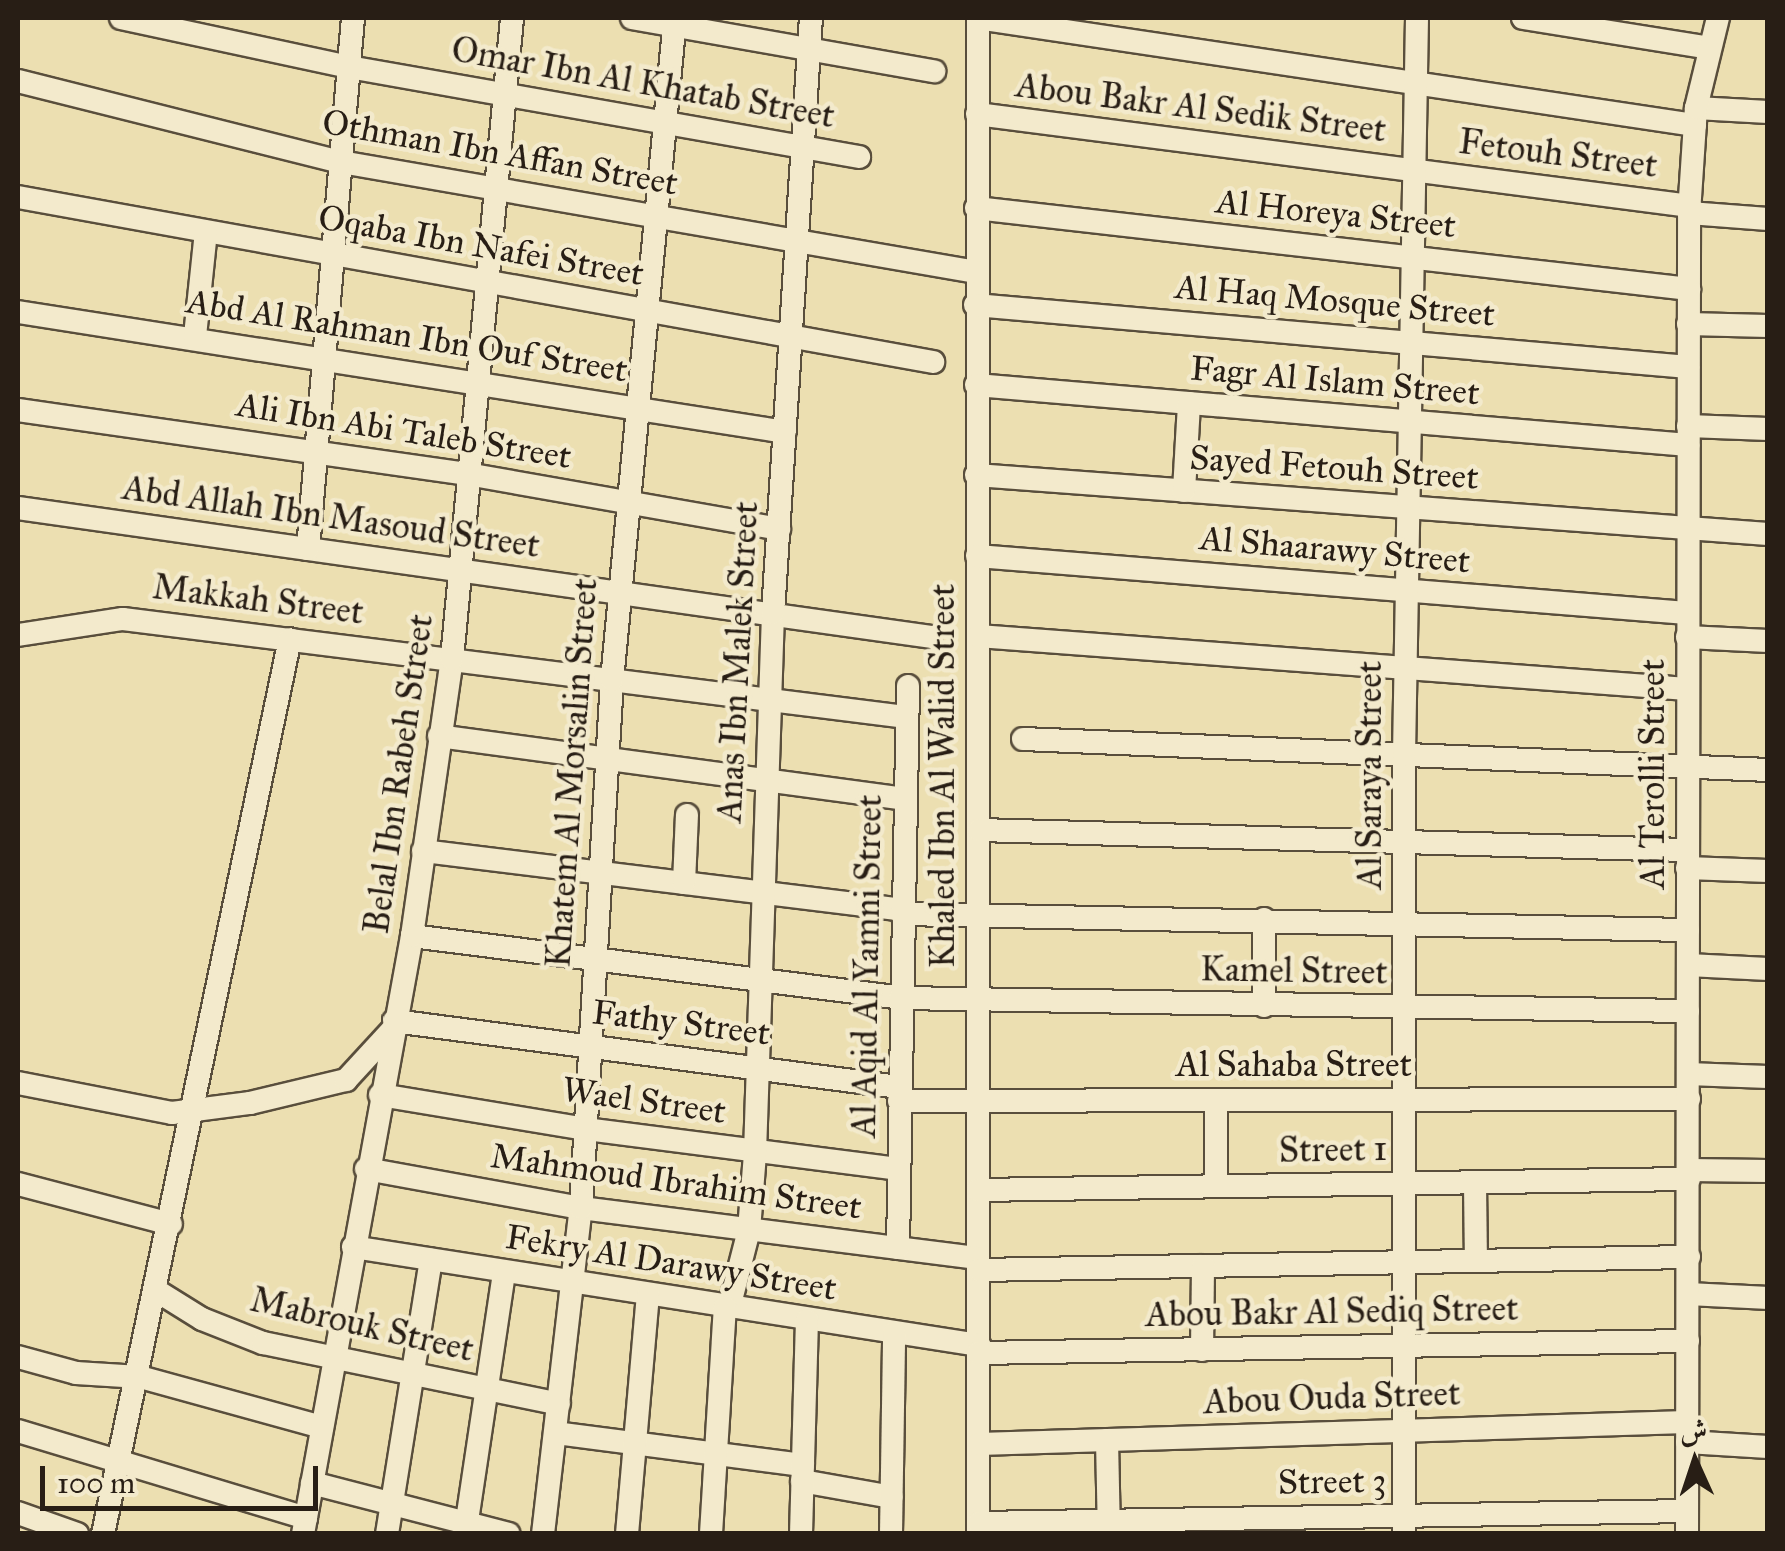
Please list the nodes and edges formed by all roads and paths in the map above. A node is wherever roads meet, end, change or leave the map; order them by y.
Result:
1 (121, 18) edge
2 (353, 18) edge
3 (512, 18) edge
4 (632, 18) edge
5 (811, 18) edge
6 (978, 18) edge
7 (1416, 18) edge
8 (1523, 18) edge
9 (1718, 18) edge
10 (674, 21) edge
11 (1710, 48) junction
12 (809, 49) junction
13 (349, 67) junction
14 (934, 71) dead end
15 (18, 81) edge
16 (1416, 84) junction
17 (507, 95) junction
18 (1768, 112) edge
19 (977, 114) junction
20 (1696, 117) junction
21 (664, 122) junction
22 (803, 146) junction
23 (859, 156) dead end
24 (341, 162) junction
25 (1417, 171) junction
26 (498, 189) junction
27 (18, 198) edge
28 (976, 208) junction
29 (1690, 210) junction
30 (654, 216) junction
31 (1768, 219) edge
32 (206, 232) junction
33 (796, 241) junction
34 (333, 256) junction
35 (1414, 258) junction
36 (976, 272) junction
37 (490, 283) junction
38 (1688, 289) junction
39 (976, 305) junction
40 (644, 310) junction
41 (18, 312) edge
42 (1688, 324) junction
43 (1768, 326) edge
44 (195, 336) junction
45 (791, 336) junction
46 (1413, 343) junction
47 (324, 356) junction
48 (934, 362) dead end
49 (1688, 367) junction
50 (480, 384) junction
51 (976, 386) junction
52 (1188, 404) junction
53 (636, 409) junction
54 (18, 410) edge
55 (1411, 422) junction
56 (1768, 429) edge
57 (785, 432) junction
58 (1688, 436) junction
59 (316, 452) junction
60 (473, 475) junction
61 (976, 475) junction
62 (1184, 491) junction
63 (628, 501) junction
64 (18, 508) edge
65 (1409, 509) junction
66 (778, 528) junction
67 (1688, 531) junction
68 (1768, 534) edge
69 (308, 549) junction
70 (977, 556) junction
71 (464, 570) junction
72 (1407, 590) junction
73 (620, 594) junction
74 (773, 613) junction
75 (1688, 613) junction
76 (18, 635) edge
77 (978, 636) junction
78 (290, 638) junction
79 (931, 638) dead end
80 (1688, 638) junction
81 (1768, 640) edge
82 (452, 659) junction
83 (1405, 668) junction
84 (612, 680) junction
85 (908, 686) dead end
86 (1687, 689) junction
87 (769, 700) junction
88 (907, 717) junction
89 (439, 736) junction
90 (1023, 739) dead end
91 (1404, 755) junction
92 (606, 760) junction
93 (1687, 768) junction
94 (1768, 770) edge
95 (766, 782) junction
96 (905, 799) junction
97 (687, 815) dead end
98 (979, 830) junction
99 (1405, 842) junction
100 (424, 852) junction
101 (1687, 859) junction
102 (1768, 871) edge
103 (598, 873) junction
104 (684, 883) junction
105 (763, 893) junction
106 (902, 912) junction
107 (980, 916) junction
108 (1264, 920) junction
109 (1403, 926) junction
110 (1688, 930) junction
111 (412, 936) junction
112 (592, 960) junction
113 (1688, 965) junction
114 (1768, 969) edge
115 (760, 981) junction
116 (900, 998) junction
117 (980, 1002) junction
118 (1264, 1006) junction
119 (1404, 1007) junction
120 (1688, 1011) junction
121 (393, 1024) junction
122 (589, 1046) junction
123 (758, 1068) junction
124 (1688, 1074) junction
125 (1768, 1077) edge
126 (18, 1083) edge
127 (380, 1094) junction
128 (899, 1094) junction
129 (1689, 1099) junction
130 (1216, 1100) junction
131 (1404, 1100) junction
132 (979, 1101) junction
133 (194, 1109) junction
134 (586, 1130) junction
135 (755, 1152) junction
136 (366, 1168) junction
137 (898, 1169) junction
138 (1768, 1171) edge
139 (1689, 1174) junction
140 (1475, 1182) junction
141 (18, 1184) edge
142 (1405, 1184) junction
143 (1216, 1186) junction
144 (978, 1190) junction
145 (581, 1208) junction
146 (171, 1224) junction
147 (749, 1230) junction
148 (353, 1247) junction
149 (898, 1248) junction
150 (1689, 1257) junction
151 (431, 1260) junction
152 (1476, 1260) junction
153 (1405, 1262) junction
154 (979, 1264) junction
155 (1202, 1266) junction
156 (504, 1272) junction
157 (573, 1283) junction
158 (157, 1290) junction
159 (1688, 1294) junction
160 (648, 1295) junction
161 (1768, 1298) edge
162 (727, 1307) junction
163 (807, 1320) junction
164 (894, 1333) junction
165 (1688, 1342) junction
166 (1406, 1346) junction
167 (979, 1349) junction
168 (1202, 1350) junction
169 (18, 1357) edge
170 (334, 1360) junction
171 (412, 1376) junction
172 (140, 1377) junction
173 (486, 1390) junction
174 (560, 1404) junction
175 (322, 1428) junction
176 (18, 1431) edge
177 (1406, 1431) junction
178 (1687, 1432) junction
179 (556, 1433) junction
180 (1108, 1440) junction
181 (635, 1444) junction
182 (979, 1444) junction
183 (1768, 1447) edge
184 (715, 1454) junction
185 (122, 1463) junction
186 (802, 1473) junction
187 (312, 1484) junction
188 (892, 1497) junction
189 (392, 1504) junction
190 (18, 1513) edge
191 (1687, 1522) edge
192 (1404, 1525) edge
193 (305, 1526) edge
194 (978, 1528) edge
195 (1109, 1528) edge
196 (465, 1529) edge
197 (77, 1534) edge
198 (102, 1534) edge
199 (387, 1534) edge
200 (509, 1534) edge
201 (543, 1534) edge
202 (626, 1534) edge
203 (710, 1534) edge
204 (800, 1534) edge
205 (892, 1534) edge

1 - 13 street, Omar Ibn Al Khatab Street
2 - 13 street
3 - 17 street, Belal Ibn Rabeh Street
4 - 10 street
5 - 12 street, Anas Ibn Malek Street
6 - 16 street
6 - 19 street, Khaled Ibn Al Walid Street
7 - 16 street, Al Saraya Street
8 - 11 street
9 - 11 street, Al Terolli Street
10 - 12 street
10 - 21 street, Khatem Al Morsalin Street
11 - 20 street, Al Terolli Street
12 - 14 street
12 - 22 street, Anas Ibn Malek Street
13 - 17 street, Omar Ibn Al Khatab Street
13 - 24 street
15 - 24 street, Othman Ibn Affan Street
16 - 20 street
16 - 25 street, Al Saraya Street
17 - 21 street, Omar Ibn Al Khatab Street
17 - 26 street, Belal Ibn Rabeh Street
18 - 20 street
19 - 25 street, Abou Bakr Al Sedik Street
19 - 28 street, Khaled Ibn Al Walid Street
20 - 29 street, Al Terolli Street
21 - 22 street, Omar Ibn Al Khatab Street
21 - 30 street, Khatem Al Morsalin Street
22 - 23 street, Omar Ibn Al Khatab Street
22 - 33 street, Anas Ibn Malek Street
24 - 26 street, Othman Ibn Affan Street
24 - 34 street
25 - 29 street, Fetouh Street
25 - 35 street, Al Saraya Street
26 - 30 street, Othman Ibn Affan Street
26 - 37 street, Belal Ibn Rabeh Street
27 - 32 street, Oqaba Ibn Nafei Street
28 - 35 street, Al Horeya Street
28 - 36 street, Khaled Ibn Al Walid Street
29 - 31 street, Fetouh Street
29 - 38 street, Al Terolli Street
30 - 33 street, Othman Ibn Affan Street
30 - 40 street, Khatem Al Morsalin Street
32 - 34 street, Oqaba Ibn Nafei Street
32 - 44 street
33 - 36 street, Othman Ibn Affan Street
33 - 45 street, Anas Ibn Malek Street
34 - 37 street, Oqaba Ibn Nafei Street
34 - 47 street
35 - 38 street, Al Horeya Street
35 - 46 street, Al Saraya Street
36 - 39 street, Khaled Ibn Al Walid Street
37 - 40 street, Oqaba Ibn Nafei Street
37 - 50 street, Belal Ibn Rabeh Street
38 - 42 street, Al Terolli Street
39 - 46 street, Al Haq Mosque Street
39 - 51 street, Khaled Ibn Al Walid Street
40 - 45 street, Oqaba Ibn Nafei Street
40 - 53 street, Khatem Al Morsalin Street
41 - 44 street, Abd Al Rahman Ibn Ouf Street
42 - 43 street
42 - 49 street, Al Terolli Street
44 - 47 street, Abd Al Rahman Ibn Ouf Street
45 - 48 street, Oqaba Ibn Nafei Street
45 - 57 street, Anas Ibn Malek Street
46 - 49 street, Al Haq Mosque Street
46 - 55 street, Al Saraya Street
47 - 50 street, Abd Al Rahman Ibn Ouf Street
47 - 59 street
49 - 58 street, Al Terolli Street
50 - 53 street, Abd Al Rahman Ibn Ouf Street
50 - 60 street, Belal Ibn Rabeh Street
51 - 52 street, Fagr Al Islam Street
51 - 61 street, Khaled Ibn Al Walid Street
52 - 55 street, Fagr Al Islam Street
52 - 62 street
53 - 57 street, Abd Al Rahman Ibn Ouf Street
53 - 63 street, Khatem Al Morsalin Street
54 - 59 street, Ali Ibn Abi Taleb Street
55 - 58 street, Fagr Al Islam Street
55 - 65 street, Al Saraya Street
56 - 58 street, Fagr Al Islam Street
57 - 66 street, Anas Ibn Malek Street
58 - 67 street, Al Terolli Street
59 - 60 street, Ali Ibn Abi Taleb Street
59 - 69 street
60 - 63 street, Ali Ibn Abi Taleb Street
60 - 71 street, Belal Ibn Rabeh Street
61 - 62 street, Sayed Fetouh Street
61 - 70 street, Khaled Ibn Al Walid Street
62 - 65 street, Sayed Fetouh Street
63 - 66 street, Ali Ibn Abi Taleb Street
63 - 73 street, Khatem Al Morsalin Street
64 - 69 street, Abd Allah Ibn Masoud Street
65 - 67 street, Sayed Fetouh Street
65 - 72 street, Al Saraya Street
66 - 74 street, Anas Ibn Malek Street
67 - 68 street, Sayed Fetouh Street
67 - 75 street, Al Terolli Street
69 - 71 street, Abd Allah Ibn Masoud Street
70 - 72 street, Al Shaarawy Street
70 - 77 street, Khaled Ibn Al Walid Street
71 - 73 street, Abd Allah Ibn Masoud Street
71 - 82 street, Belal Ibn Rabeh Street
72 - 75 street, Al Shaarawy Street
72 - 83 street, Al Saraya Street
73 - 74 street, Abd Allah Ibn Masoud Street
73 - 84 street, Khatem Al Morsalin Street
74 - 79 street, Abd Allah Ibn Masoud Street
74 - 87 street, Anas Ibn Malek Street
75 - 80 street, Al Terolli Street
76 - 78 street, Makkah Street
77 - 83 street
77 - 98 street, Khaled Ibn Al Walid Street
78 - 82 street, Makkah Street
78 - 133 street
80 - 81 street
80 - 86 street, Al Terolli Street
82 - 84 street, Makkah Street
82 - 89 street, Belal Ibn Rabeh Street
83 - 86 street
83 - 91 street, Al Saraya Street
84 - 87 street, Makkah Street
84 - 92 street, Khatem Al Morsalin Street
85 - 88 street, Al Aqid Al Yamni Street
86 - 93 street, Al Terolli Street
87 - 88 street, Makkah Street
87 - 95 street, Anas Ibn Malek Street
88 - 96 street, Al Aqid Al Yamni Street
89 - 92 street
89 - 100 street, Belal Ibn Rabeh Street
90 - 91 street
91 - 93 street
91 - 99 street, Al Saraya Street
92 - 95 street
92 - 103 street, Khatem Al Morsalin Street
93 - 94 street
93 - 101 street, Al Terolli Street
95 - 96 street
95 - 105 street, Anas Ibn Malek Street
96 - 106 street, Al Aqid Al Yamni Street
97 - 104 street
98 - 99 street
98 - 107 street, Khaled Ibn Al Walid Street
99 - 101 street
99 - 109 street, Al Saraya Street
100 - 103 street
100 - 111 street, Belal Ibn Rabeh Street
101 - 102 street
101 - 110 street, Al Terolli Street
103 - 104 street
103 - 112 street, Khatem Al Morsalin Street
104 - 105 street
105 - 106 street
105 - 115 street, Anas Ibn Malek Street
106 - 107 street
106 - 116 street, Al Aqid Al Yamni Street
107 - 108 street
107 - 117 street, Khaled Ibn Al Walid Street
108 - 109 street
108 - 118 street
109 - 110 street
109 - 119 street, Al Saraya Street
110 - 113 street, Al Terolli Street
111 - 112 street, Kamel Street
111 - 121 street, Belal Ibn Rabeh Street
112 - 115 street, Kamel Street
112 - 122 street, Khatem Al Morsalin Street
113 - 114 street
113 - 120 street, Al Terolli Street
115 - 116 street, Kamel Street
115 - 123 street, Anas Ibn Malek Street
116 - 117 street, Kamel Street
116 - 128 street, Al Aqid Al Yamni Street
117 - 118 street, Kamel Street
117 - 132 street, Khaled Ibn Al Walid Street
118 - 119 street, Kamel Street
119 - 120 street, Kamel Street
119 - 131 street, Al Saraya Street
120 - 124 street, Al Terolli Street
121 - 122 street, Fathy Street
121 - 127 street, Belal Ibn Rabeh Street
121 - 133 street
122 - 123 street, Fathy Street
122 - 134 street, Khatem Al Morsalin Street
123 - 128 street, Fathy Street
123 - 135 street, Anas Ibn Malek Street
124 - 125 street
124 - 129 street, Al Terolli Street
126 - 133 street
127 - 134 street, Wael Street
127 - 136 street, Belal Ibn Rabeh Street
128 - 132 street, Al Sahaba Street
128 - 137 street, Al Aqid Al Yamni Street
129 - 131 street, Al Sahaba Street
129 - 139 street, Al Terolli Street
130 - 131 street, Al Sahaba Street
130 - 132 street, Al Sahaba Street
130 - 143 street
131 - 142 street, Al Saraya Street
132 - 144 street, Khaled Ibn Al Walid Street
133 - 146 street
134 - 135 street, Wael Street
134 - 145 street, Khatem Al Morsalin Street
135 - 137 street, Wael Street
135 - 147 street, Anas Ibn Malek Street
136 - 145 street, Mahmoud Ibrahim Street
136 - 148 street, Belal Ibn Rabeh Street
137 - 149 street, Al Aqid Al Yamni Street
138 - 139 street, Street 1
139 - 140 street, Street 1
139 - 150 street, Al Terolli Street
140 - 142 street, Street 1
140 - 152 street
141 - 146 street
142 - 143 street, Street 1
142 - 153 street, Al Saraya Street
143 - 144 street, Street 1
144 - 154 street, Khaled Ibn Al Walid Street
145 - 147 street, Mahmoud Ibrahim Street
145 - 157 street, Khatem Al Morsalin Street
146 - 158 street
147 - 149 street, Mahmoud Ibrahim Street
147 - 162 street, Anas Ibn Malek Street
148 - 151 street, Fekry Al Darawy Street
148 - 170 street, Belal Ibn Rabeh Street
149 - 154 street, Mahmoud Ibrahim Street
150 - 152 street, Mahmoud Ibrahim Street
150 - 159 street, Al Terolli Street
151 - 156 street, Fekry Al Darawy Street
151 - 171 street
152 - 153 street, Mahmoud Ibrahim Street
153 - 155 street, Mahmoud Ibrahim Street
153 - 166 street, Al Saraya Street
154 - 155 street, Mahmoud Ibrahim Street
154 - 167 street, Khaled Ibn Al Walid Street
155 - 168 street
156 - 157 street, Fekry Al Darawy Street
156 - 173 street
157 - 160 street, Fekry Al Darawy Street
157 - 174 street, Khatem Al Morsalin Street
158 - 170 street, Mabrouk Street
158 - 172 street
159 - 161 street
159 - 165 street, Al Terolli Street
160 - 162 street, Fekry Al Darawy Street
160 - 181 street
162 - 163 street, Fekry Al Darawy Street
162 - 184 street, Anas Ibn Malek Street
163 - 164 street, Fekry Al Darawy Street
163 - 186 street
164 - 167 street, Fekry Al Darawy Street
164 - 188 street
165 - 166 street, Abou Bakr Al Sediq Street
165 - 178 street, Al Terolli Street
166 - 168 street, Abou Bakr Al Sediq Street
166 - 177 street, Al Saraya Street
167 - 168 street, Abou Bakr Al Sediq Street
167 - 182 street, Khaled Ibn Al Walid Street
169 - 172 street
170 - 171 street, Mabrouk Street
170 - 175 street, Belal Ibn Rabeh Street
171 - 173 street, Mabrouk Street
171 - 189 street
172 - 175 street
172 - 185 street
173 - 174 street, Mabrouk Street
173 - 196 street
174 - 179 street, Khatem Al Morsalin Street
175 - 187 street, Belal Ibn Rabeh Street
176 - 185 street
177 - 178 street, Abou Ouda Street
177 - 180 street, Abou Ouda Street
177 - 192 street, Al Saraya Street
178 - 183 street, Abou Ouda Street
178 - 191 street, Al Terolli Street
179 - 181 street
179 - 201 street, Khatem Al Morsalin Street
180 - 182 street, Abou Ouda Street
180 - 195 street
181 - 184 street
181 - 202 street
182 - 194 street, Khaled Ibn Al Walid Street
184 - 186 street
184 - 203 street, Anas Ibn Malek Street
185 - 193 street
185 - 198 street
186 - 188 street
186 - 204 street
187 - 189 street
187 - 193 street, Belal Ibn Rabeh Street
188 - 205 street
189 - 196 street
189 - 199 street
190 - 197 street
191 - 192 street, Street 3
192 - 195 street, Street 3
194 - 195 street, Street 3
196 - 200 street

